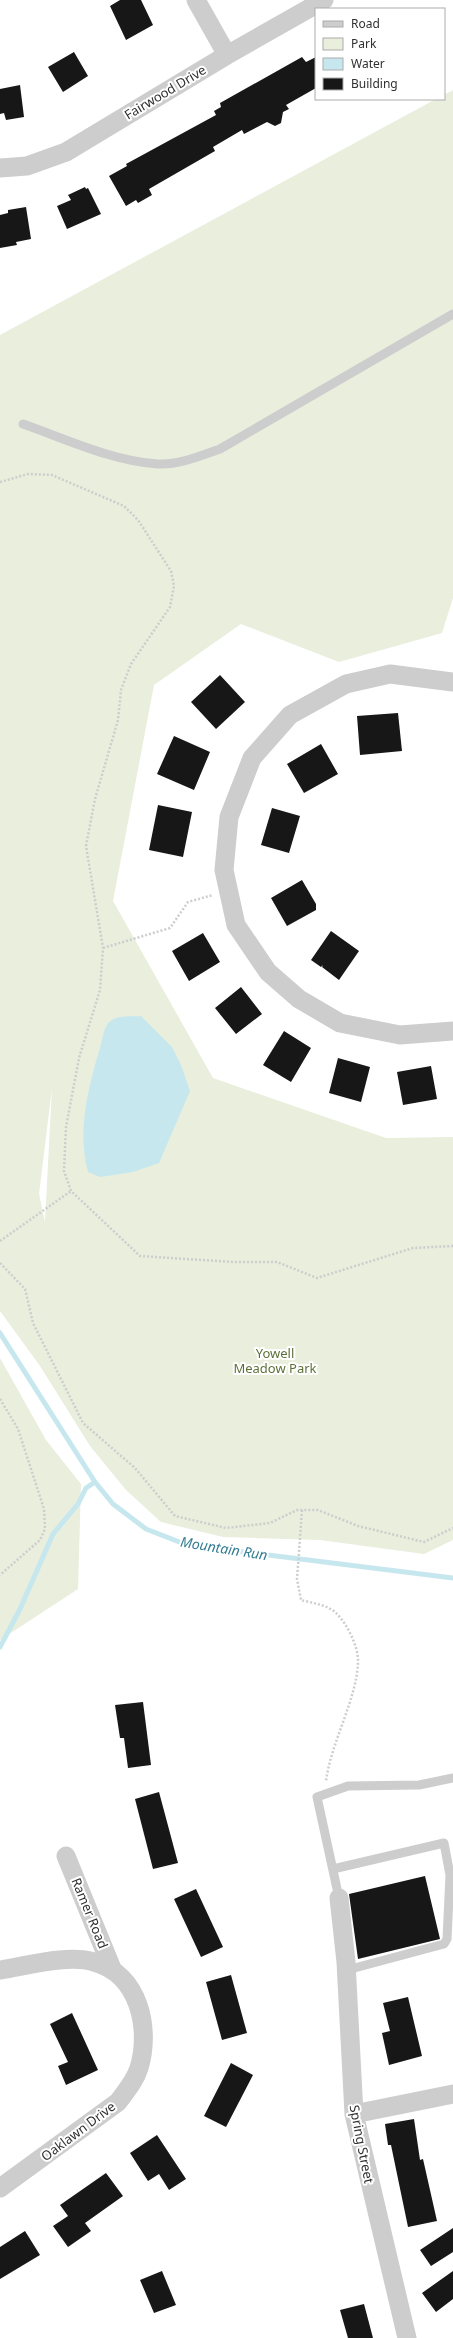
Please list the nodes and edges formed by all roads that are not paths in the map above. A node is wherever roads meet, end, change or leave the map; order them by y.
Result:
1 (196, 0) edge
2 (324, 0) edge
3 (227, 54) junction
4 (0, 168) edge
5 (453, 314) edge
6 (23, 424) dead end
7 (453, 682) edge
8 (453, 1031) edge
9 (453, 1778) edge
10 (66, 1856) dead end
11 (333, 1869) junction
12 (339, 1898) joint
13 (0, 1970) edge
14 (113, 1970) junction
15 (347, 1970) junction
16 (453, 2094) edge
17 (354, 2114) junction
18 (0, 2188) edge
19 (408, 2338) edge

1 - 3 street
2 - 3 street, Fairwood Drive
3 - 4 street, Fairwood Drive
5 - 6 lane
7 - 8 street
9 - 11 lane
10 - 14 street, Ramer Road
11 - 12 lane
11 - 15 lane
12 - 15 street, Spring Street
13 - 14 street, Oaklawn Drive
14 - 18 street, Oaklawn Drive
15 - 17 street, Spring Street
16 - 17 street
17 - 19 street, Spring Street

